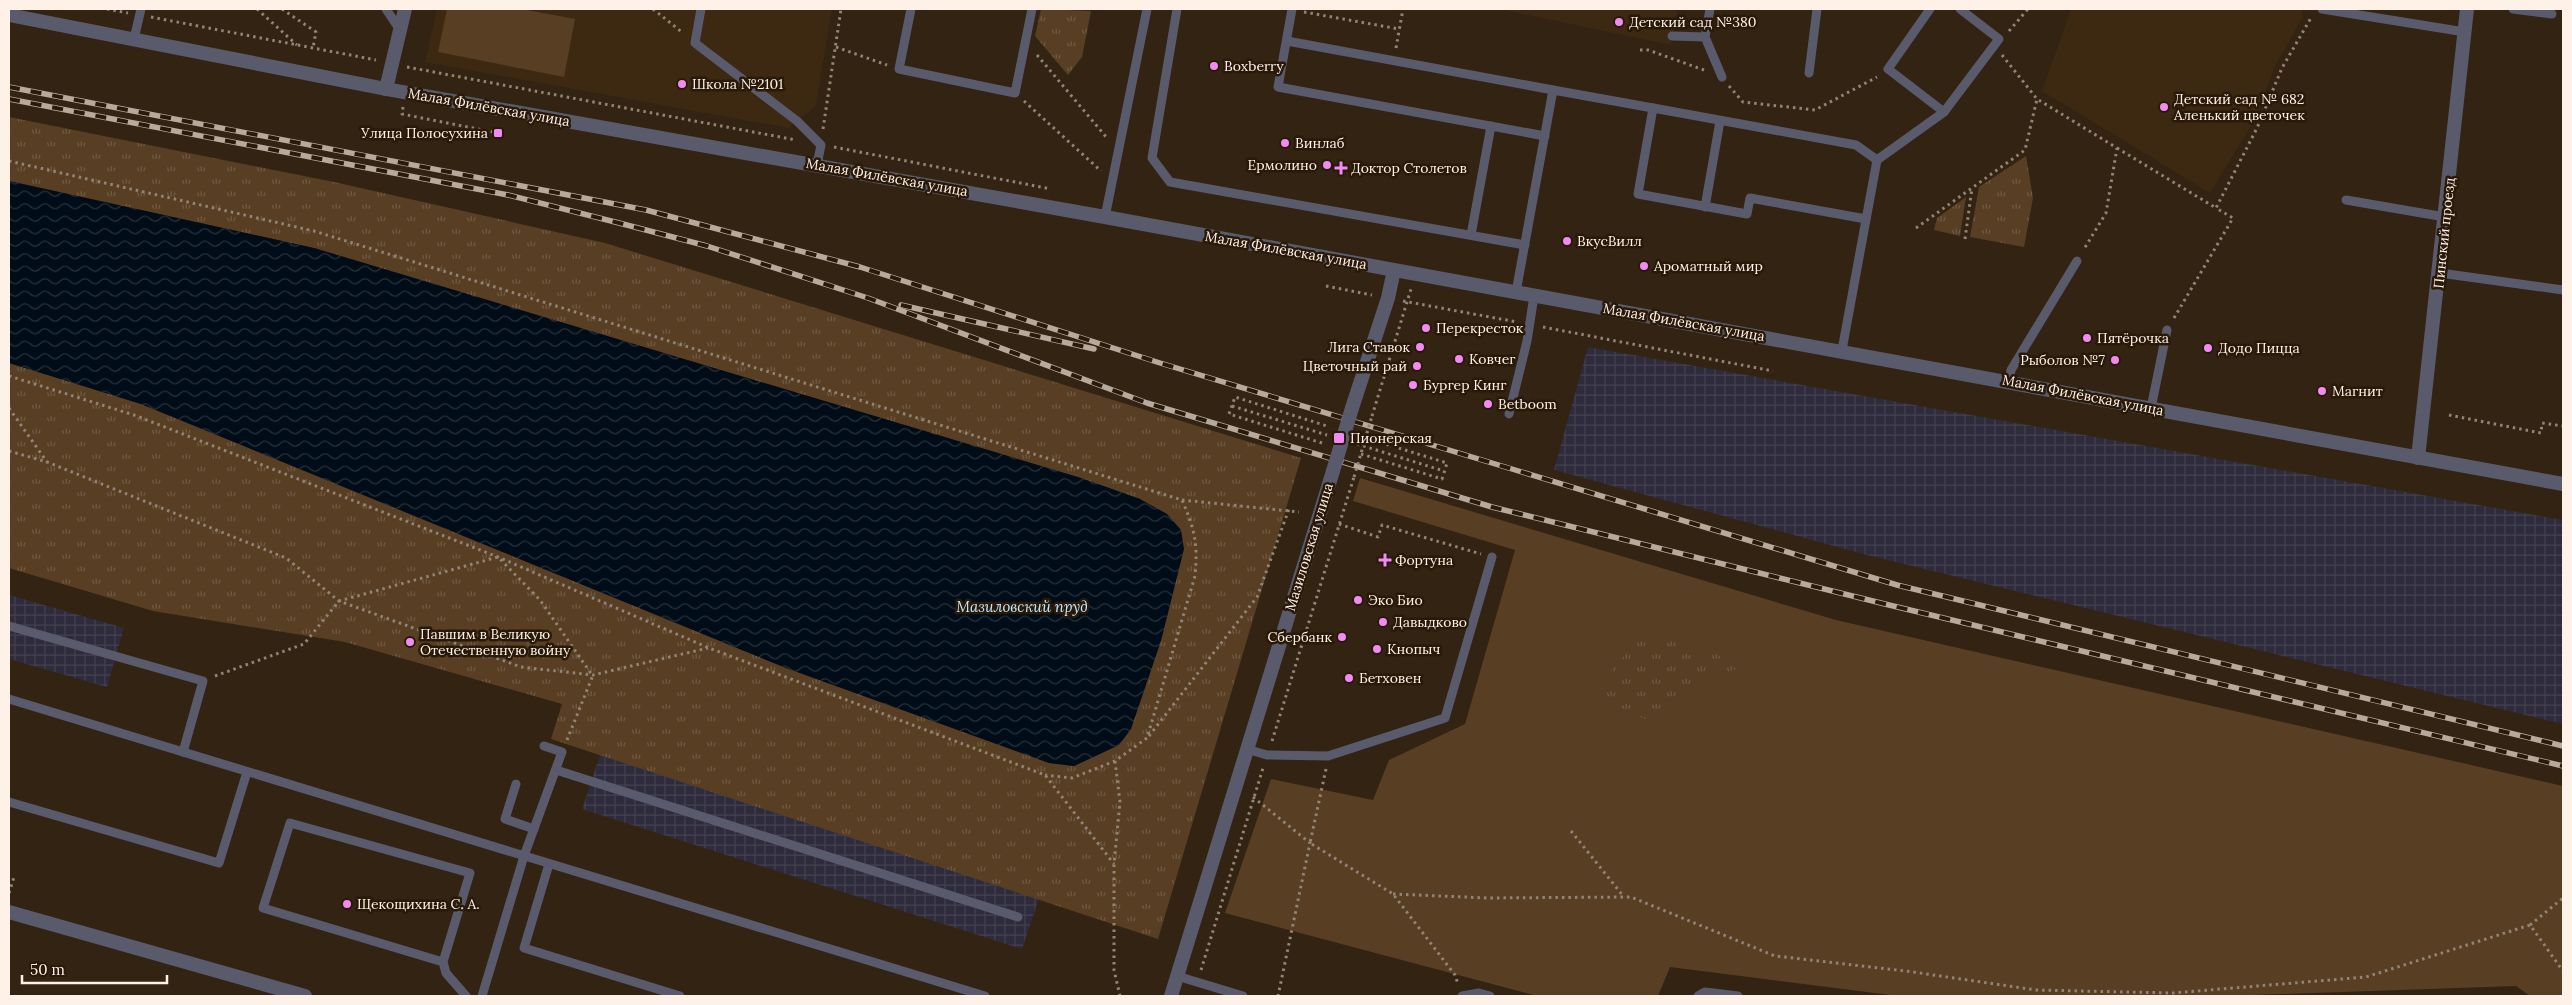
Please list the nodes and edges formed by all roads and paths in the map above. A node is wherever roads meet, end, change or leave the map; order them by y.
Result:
1 (107, 9) edge
2 (257, 9) edge
3 (282, 9) edge
4 (386, 9) edge
5 (405, 9) edge
6 (653, 9) edge
7 (702, 9) edge
8 (841, 9) edge
9 (911, 9) edge
10 (1032, 9) edge
11 (1147, 9) edge
12 (1177, 9) edge
13 (1292, 9) edge
14 (1403, 9) edge
15 (1710, 9) edge
16 (1817, 9) edge
17 (1930, 9) edge
18 (1960, 9) edge
19 (2028, 9) edge
20 (2316, 9) edge
21 (2322, 9) edge
22 (2467, 9) edge
23 (2513, 9) edge
24 (140, 12) edge
25 (2552, 14) dead end
26 (9, 15) edge
27 (1399, 29) junction
28 (400, 30) junction
29 (2009, 32) dead end
30 (2465, 32) junction
31 (1672, 36) dead end
32 (1706, 37) junction
33 (134, 39) junction
34 (1026, 41) junction
35 (1286, 41) junction
36 (1397, 42) dead end
37 (695, 43) junction
38 (298, 45) junction
39 (835, 47) junction
40 (313, 48) junction
41 (1640, 50) dead end
42 (2002, 54) dead end
43 (392, 64) junction
44 (899, 69) junction
45 (1809, 73) dead end
46 (1881, 76) dead end
47 (1722, 78) junction
48 (386, 90) junction
49 (1553, 90) junction
50 (1015, 93) junction
51 (2037, 99) junction
52 (1654, 108) junction
53 (826, 109) dead end
54 (1944, 112) junction
55 (1720, 121) junction
56 (1491, 126) junction
57 (1545, 136) junction
58 (821, 145) junction
59 (2117, 148) junction
60 (1119, 152) junction
61 (1877, 160) junction
62 (9, 161) edge
63 (817, 165) junction
64 (1112, 182) junction
65 (1972, 188) junction
66 (1061, 190) dead end
67 (2346, 200) dead end
68 (1704, 207) junction
69 (2216, 208) junction
70 (1105, 217) junction
71 (2445, 217) junction
72 (1866, 219) junction
73 (1916, 228) dead end
74 (1471, 235) junction
75 (1965, 239) dead end
76 (1525, 245) junction
77 (2077, 260) joint
78 (1394, 270) junction
79 (2440, 273) junction
80 (1414, 274) junction
81 (1326, 286) dead end
82 (2563, 290) edge
83 (1516, 292) junction
84 (1534, 296) junction
85 (1388, 298) junction
86 (1409, 302) junction
87 (1530, 324) junction
88 (2167, 330) joint
89 (1842, 350) junction
90 (1772, 371) dead end
91 (9, 376) edge
92 (2009, 381) junction
93 (1232, 406) junction
94 (9, 408) edge
95 (2151, 408) junction
96 (1509, 414) dead end
97 (2449, 415) dead end
98 (1274, 419) dead end
99 (1327, 426) dead end
100 (2563, 426) edge
101 (1366, 438) junction
102 (1322, 443) dead end
103 (9, 451) edge
104 (1361, 454) junction
105 (2418, 458) junction
106 (1404, 459) dead end
107 (47, 462) junction
108 (1444, 471) junction
109 (2563, 484) edge
110 (1182, 500) junction
111 (1289, 509) junction
112 (1299, 512) dead end
113 (1339, 524) junction
114 (1492, 557) joint
115 (498, 558) junction
116 (339, 601) junction
117 (9, 626) edge
118 (709, 648) junction
119 (593, 675) junction
120 (204, 680) junction
121 (9, 699) edge
122 (1147, 738) junction
123 (544, 746) dead end
124 (1246, 749) junction
125 (183, 752) junction
126 (562, 752) junction
127 (1268, 755) junction
128 (1328, 756) junction
129 (1114, 761) junction
130 (556, 770) junction
131 (247, 772) junction
132 (1045, 774) junction
133 (516, 784) dead end
134 (1254, 796) junction
135 (9, 802) edge
136 (534, 829) junction
137 (1571, 831) dead end
138 (1310, 843) junction
139 (524, 856) junction
140 (550, 864) junction
141 (1114, 864) junction
142 (14, 877) dead end
143 (9, 893) edge
144 (1393, 894) junction
145 (1624, 897) junction
146 (2563, 898) edge
147 (9, 912) edge
148 (1018, 916) dead end
149 (2530, 925) junction
150 (443, 962) junction
151 (2563, 972) edge
152 (1177, 976) junction
153 (1197, 982) junction
154 (1461, 993) edge
155 (305, 996) edge
156 (466, 996) edge
157 (482, 996) edge
158 (680, 996) edge
159 (984, 996) edge
160 (1120, 996) edge
161 (1171, 996) edge
162 (1243, 996) edge
163 (1278, 996) edge
164 (1490, 996) edge
165 (1698, 996) edge
166 (1738, 996) edge

1 - 24 path
2 - 38 path
3 - 40 path
4 - 28 lane
5 - 28 street
6 - 37 path
7 - 37 lane
8 - 39 path
9 - 44 lane
10 - 34 lane
11 - 60 lane
12 - 74 lane
13 - 27 path
13 - 35 lane
14 - 27 path
15 - 32 lane
16 - 45 lane
17 - 54 lane
18 - 54 lane
19 - 29 path
20 - 69 path
21 - 30 lane
22 - 30 street, Пинский проезд
23 - 25 lane
24 - 33 lane
24 - 38 path
26 - 33 street, Малая Филёвская улица
27 - 36 path
28 - 43 street
30 - 71 street, Пинский проезд
31 - 32 lane
32 - 47 lane
33 - 48 street, Малая Филёвская улица
34 - 50 lane
34 - 60 path
35 - 49 lane
35 - 56 lane
37 - 58 lane
38 - 40 path
39 - 44 path
39 - 53 path
40 - 43 path
41 - 47 path
42 - 51 path
43 - 48 street
43 - 58 path
44 - 50 lane
46 - 47 path
48 - 63 street, Малая Филёвская улица
49 - 52 lane
49 - 57 lane
50 - 64 path
51 - 59 path
51 - 65 path
52 - 55 lane
52 - 68 lane
54 - 61 lane
55 - 61 lane
55 - 68 lane
56 - 57 lane
56 - 74 lane
57 - 76 lane
58 - 63 lane
58 - 66 path
59 - 69 path
59 - 77 path
60 - 64 lane
61 - 72 lane
62 - 110 path
63 - 70 street, Малая Филёвская улица
64 - 70 lane
65 - 73 path
65 - 75 path
67 - 71 lane
68 - 72 lane
69 - 88 path
70 - 78 street, Малая Филёвская улица
71 - 79 street, Пинский проезд
72 - 89 lane
74 - 76 lane
76 - 83 lane
77 - 92 lane
78 - 80 street, Малая Филёвская улица
78 - 85 street, Мазиловская улица
79 - 82 lane
79 - 105 street, Пинский проезд
80 - 83 street, Малая Филёвская улица
80 - 86 path
81 - 85 path
83 - 84 street, Малая Филёвская улица
84 - 87 lane
84 - 89 street, Малая Филёвская улица
85 - 86 path
85 - 124 street, Мазиловская улица, bridge
86 - 87 path
86 - 101 path, bridge
87 - 90 path
87 - 96 lane
88 - 95 lane
89 - 92 street, Малая Филёвская улица
91 - 115 path
92 - 95 street, Малая Филёвская улица
93 - 98 path
93 - 99 path
93 - 102 path
94 - 107 path
95 - 105 street, Малая Филёвская улица
97 - 100 path
101 - 104 path, bridge
101 - 108 path
103 - 107 path
104 - 108 path
104 - 113 path, bridge
105 - 109 street, Малая Филёвская улица
106 - 108 path
107 - 116 path
110 - 111 path
110 - 122 path
111 - 112 path
111 - 122 path
113 - 114 path
113 - 127 path
114 - 128 lane
115 - 116 path
115 - 118 path
115 - 119 path
116 - 119 path
116 - 120 path
117 - 120 lane
118 - 119 path
118 - 132 path
119 - 126 path
120 - 125 lane
121 - 125 lane
122 - 129 path
123 - 126 lane
124 - 127 lane
124 - 152 street, Мазиловская улица
125 - 131 lane
126 - 130 lane
127 - 128 lane
127 - 134 path
128 - 138 path
129 - 132 path
129 - 141 path
130 - 136 lane
130 - 148 lane
131 - 135 lane
131 - 139 lane
132 - 141 path
133 - 136 lane
134 - 138 path
134 - 153 path
136 - 139 lane
137 - 145 path
138 - 144 path
138 - 163 path
139 - 140 lane
139 - 157 lane
140 - 158 lane
140 - 159 lane
141 - 160 path
142 - 143 path
144 - 145 path
144 - 154 path
145 - 149 path
146 - 149 path
147 - 155 street
149 - 151 path
150 - 150 lane
150 - 156 lane
152 - 153 lane
152 - 161 street, Мазиловская улица
153 - 162 lane
154 - 164 lane
165 - 166 lane

